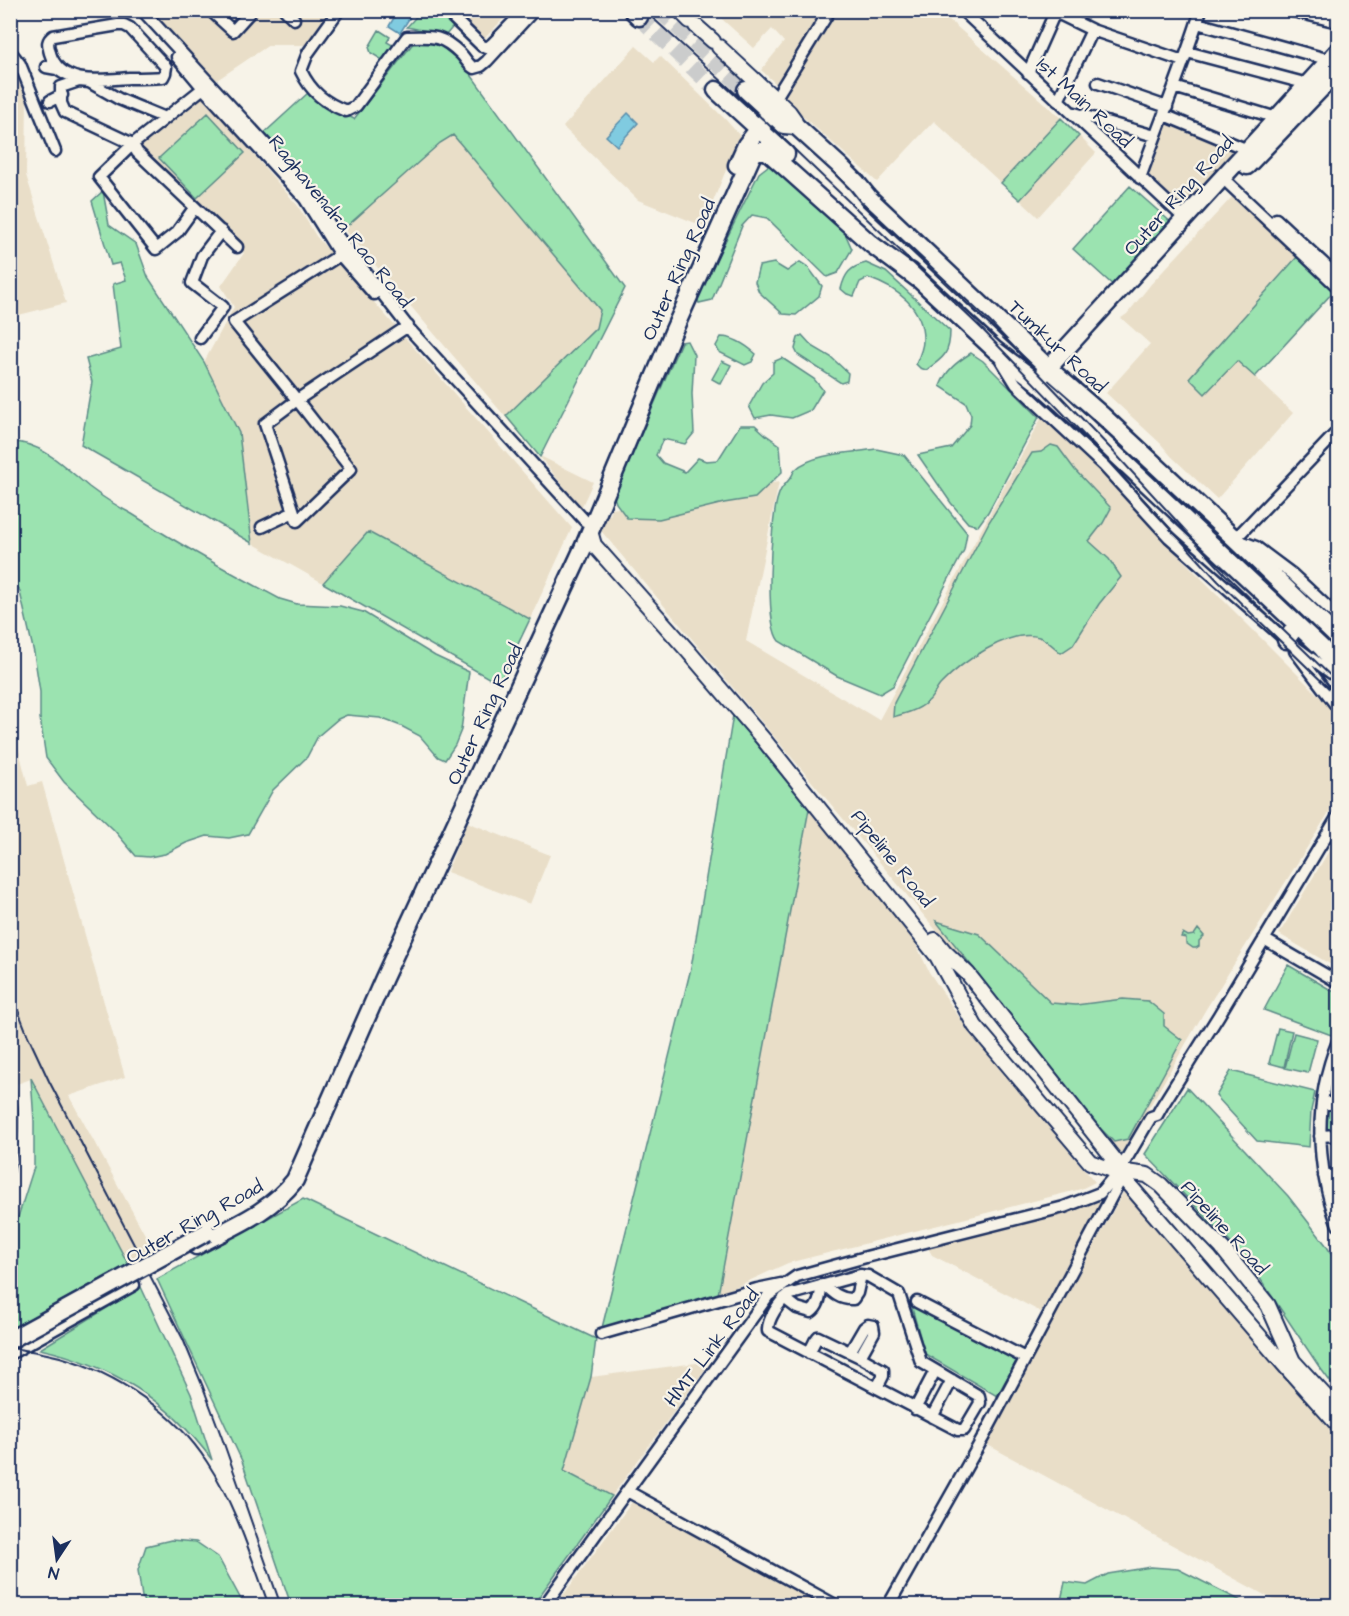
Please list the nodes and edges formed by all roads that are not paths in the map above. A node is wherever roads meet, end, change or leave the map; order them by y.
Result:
1 (210, 10) edge
2 (252, 10) edge
3 (285, 10) edge
4 (339, 10) edge
5 (445, 10) edge
6 (525, 10) edge
7 (534, 10) edge
8 (679, 10) edge
9 (1201, 10) edge
10 (1289, 10) edge
11 (142, 11) edge
12 (830, 11) edge
13 (1054, 11) edge
14 (965, 12) edge
15 (294, 19) dead end
16 (1338, 22) edge
17 (1197, 24) junction
18 (1092, 30) junction
19 (158, 32) junction
20 (146, 45) junction
21 (495, 47) junction
22 (10, 51) edge
23 (1185, 56) junction
24 (1336, 61) edge
25 (46, 67) dead end
26 (1028, 73) junction
27 (75, 82) junction
28 (1098, 83) dead end
29 (1308, 84) junction
30 (206, 85) junction
31 (1174, 87) junction
32 (716, 90) tunnel mouth
33 (746, 90) tunnel mouth
34 (62, 95) junction
35 (331, 96) dead end
36 (362, 98) junction
37 (1058, 100) junction
38 (50, 101) dead end
39 (772, 103) junction
40 (1069, 111) junction
41 (1166, 111) junction
42 (165, 118) junction
43 (1277, 118) junction
44 (759, 130) junction
45 (1155, 136) junction
46 (133, 144) junction
47 (1248, 150) junction
48 (55, 151) dead end
49 (1140, 178) junction
50 (1231, 182) junction
51 (857, 183) junction
52 (195, 207) junction
53 (1184, 218) junction
54 (221, 231) junction
55 (237, 248) dead end
56 (340, 255) junction
57 (1338, 277) edge
58 (918, 279) junction
59 (1338, 287) edge
60 (408, 326) junction
61 (200, 338) dead end
62 (1025, 344) junction
63 (1061, 354) junction
64 (1002, 355) junction
65 (1052, 371) junction
66 (1040, 385) junction
67 (297, 400) junction
68 (1338, 423) edge
69 (1338, 431) edge
70 (294, 512) junction
71 (587, 526) junction
72 (262, 527) dead end
73 (1233, 537) junction
74 (613, 560) junction
75 (1338, 617) edge
76 (1297, 625) junction
77 (1338, 638) edge
78 (1286, 640) junction
79 (1322, 648) junction
80 (1338, 658) edge
81 (1338, 668) edge
82 (1338, 678) edge
83 (1338, 708) edge
84 (1338, 816) edge
85 (1264, 939) junction
86 (1338, 982) edge
87 (1338, 1041) edge
88 (1334, 1067) edge
89 (1322, 1102) junction
90 (1338, 1105) edge
91 (1338, 1135) edge
92 (1320, 1136) junction
93 (1122, 1172) junction
94 (1338, 1174) edge
95 (1324, 1176) junction
96 (1337, 1218) edge
97 (209, 1235) junction
98 (846, 1263) junction
99 (835, 1267) junction
100 (856, 1276) junction
101 (838, 1281) junction
102 (788, 1283) junction
103 (134, 1285) dead end
104 (823, 1285) junction
105 (784, 1298) junction
106 (918, 1302) dead end
107 (601, 1334) dead end
108 (10, 1340) edge
109 (10, 1348) edge
110 (809, 1353) junction
111 (10, 1354) edge
112 (1025, 1358) junction
113 (935, 1371) junction
114 (952, 1380) junction
115 (877, 1388) junction
116 (915, 1409) junction
117 (1338, 1410) edge
118 (932, 1417) junction
119 (1338, 1425) edge
120 (627, 1491) junction
121 (544, 1605) edge
122 (837, 1605) edge
123 (888, 1605) edge

1 - 2 street
3 - 15 street
4 - 36 street
5 - 21 street
6 - 21 street
7 - 21 street
8 - 39 main road
9 - 17 street
10 - 16 street
11 - 19 street, Raghavendra Rao Road
12 - 39 street
13 - 18 street
13 - 26 street
14 - 26 street, 1st Main Road
17 - 23 street
17 - 24 street
18 - 23 street
18 - 37 street
19 - 20 street
19 - 30 street, Raghavendra Rao Road
20 - 20 street
21 - 36 street
22 - 48 street
23 - 29 street
23 - 31 street
24 - 29 highway, Outer Ring Road
24 - 50 highway, Outer Ring Road
25 - 27 street
26 - 37 street, 1st Main Road
27 - 34 street
27 - 42 street
28 - 41 street
29 - 43 highway, Outer Ring Road
30 - 42 street
30 - 56 street, Raghavendra Rao Road
30 - 60 street, Raghavendra Rao Road
31 - 41 street
31 - 43 street
32 - 44 highway, Tumkur Road
33 - 39 highway, Tumkur Road
34 - 38 street
34 - 46 street
35 - 36 street
37 - 40 street, 1st Main Road
39 - 44 highway, Outer Ring Road
39 - 51 highway, Tumkur Road
40 - 45 street
40 - 49 street, 1st Main Road
41 - 45 street
41 - 47 street
42 - 46 street
43 - 47 highway, Outer Ring Road
44 - 58 highway, Tumkur Road
44 - 71 highway, Outer Ring Road
45 - 49 street
46 - 52 street
46 - 52 street
47 - 53 highway, Outer Ring Road
49 - 53 street, 1st Main Road
50 - 57 street
50 - 59 street
50 - 65 highway, Outer Ring Road
51 - 62 highway, Tumkur Road
51 - 63 highway
52 - 54 street
53 - 63 highway, Outer Ring Road
54 - 55 street
54 - 61 street
56 - 60 street, Raghavendra Rao Road
56 - 67 street
58 - 64 highway, Tumkur Road
58 - 71 highway, Outer Ring Road
60 - 67 street
60 - 71 street, Raghavendra Rao Road
62 - 64 highway
62 - 65 highway, Tumkur Road
63 - 65 highway, Outer Ring Road
64 - 66 highway, Tumkur Road
64 - 78 street
65 - 66 highway
65 - 73 highway, Tumkur Road
66 - 76 highway, Tumkur Road
67 - 70 street
67 - 70 street
68 - 73 street
69 - 73 street
70 - 72 street
71 - 74 main road, Pipeline Road
71 - 97 highway, Outer Ring Road
73 - 75 street
73 - 77 highway, Tumkur Road
74 - 93 main road, Pipeline Road
74 - 93 main road, Pipeline Road
76 - 78 highway
76 - 79 highway, Tumkur Road
78 - 82 street
78 - 83 street
79 - 80 highway
79 - 81 highway
84 - 85 street, HMT Link Road
85 - 86 street
85 - 93 street, HMT Link Road
87 - 88 street
88 - 89 street
89 - 90 street
89 - 92 street
91 - 92 street
92 - 95 street
93 - 98 street, HMT Link Road
93 - 112 street
93 - 117 main road, Pipeline Road
93 - 119 main road, Pipeline Road
94 - 95 street
95 - 96 street
97 - 108 highway, Outer Ring Road, bridge
97 - 109 highway, Outer Ring Road
98 - 99 street, HMT Link Road
98 - 100 street
99 - 101 street
99 - 102 street, HMT Link Road
100 - 101 street
100 - 104 street
100 - 113 street
101 - 104 street
102 - 107 street
102 - 120 street, HMT Link Road
103 - 111 street
104 - 105 street
104 - 105 street
105 - 110 street
106 - 112 street
110 - 115 street
110 - 115 street
112 - 123 street
113 - 114 street
113 - 116 street
114 - 118 street
114 - 118 street
115 - 116 street
116 - 118 street
120 - 121 street, HMT Link Road
120 - 122 street

